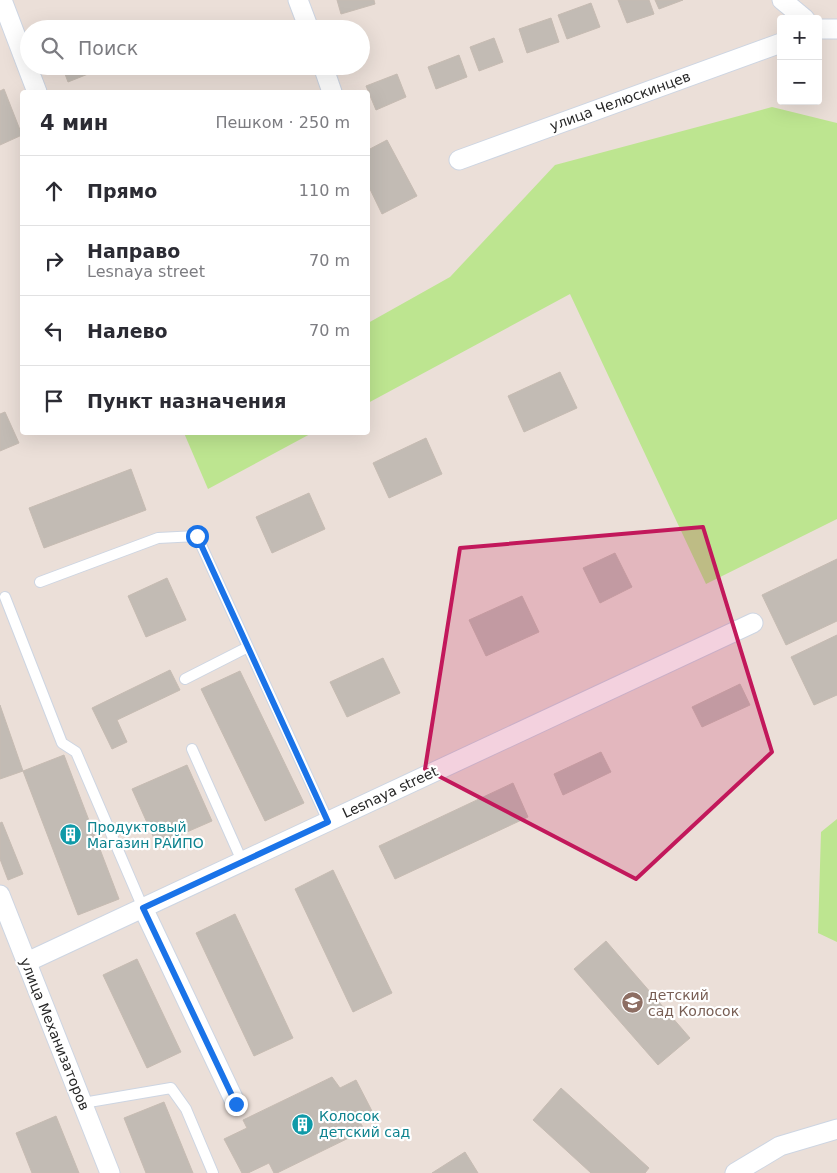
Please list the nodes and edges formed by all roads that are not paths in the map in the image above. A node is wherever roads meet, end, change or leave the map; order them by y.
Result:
1 (2, 0) edge
2 (298, 0) edge
3 (782, 0) edge
4 (803, 15) edge
5 (306, 20) edge
6 (777, 44) edge
7 (20, 47) edge
8 (31, 75) edge
9 (326, 75) edge
10 (36, 90) edge
11 (331, 90) edge
12 (459, 160) dead end
13 (40, 582) dead end
14 (5, 597) dead end
15 (753, 623) dead end
16 (248, 647) junction
17 (185, 679) dead end
18 (192, 749) dead end
19 (328, 822) junction
20 (242, 861) junction
21 (0, 895) edge
22 (143, 908) junction
23 (27, 962) junction
24 (83, 1104) junction
25 (236, 1104) dead end
26 (837, 1129) edge
27 (110, 1173) edge
28 (213, 1173) edge
29 (735, 1173) edge

1 - 7 street
2 - 5 street
3 - 4 street
6 - 12 street, улица Челюскинцев
8 - 10 street
9 - 11 street
13 - 16 lane
14 - 22 lane
15 - 19 street, Lesnaya street
16 - 17 lane
16 - 19 lane
18 - 20 lane
19 - 20 street, Lesnaya street
20 - 22 street, Lesnaya street
21 - 23 street, улица Механизаторов
22 - 23 street, Lesnaya street
22 - 25 street
23 - 24 street, улица Механизаторов
24 - 27 street, улица Механизаторов
24 - 28 lane
26 - 29 street

